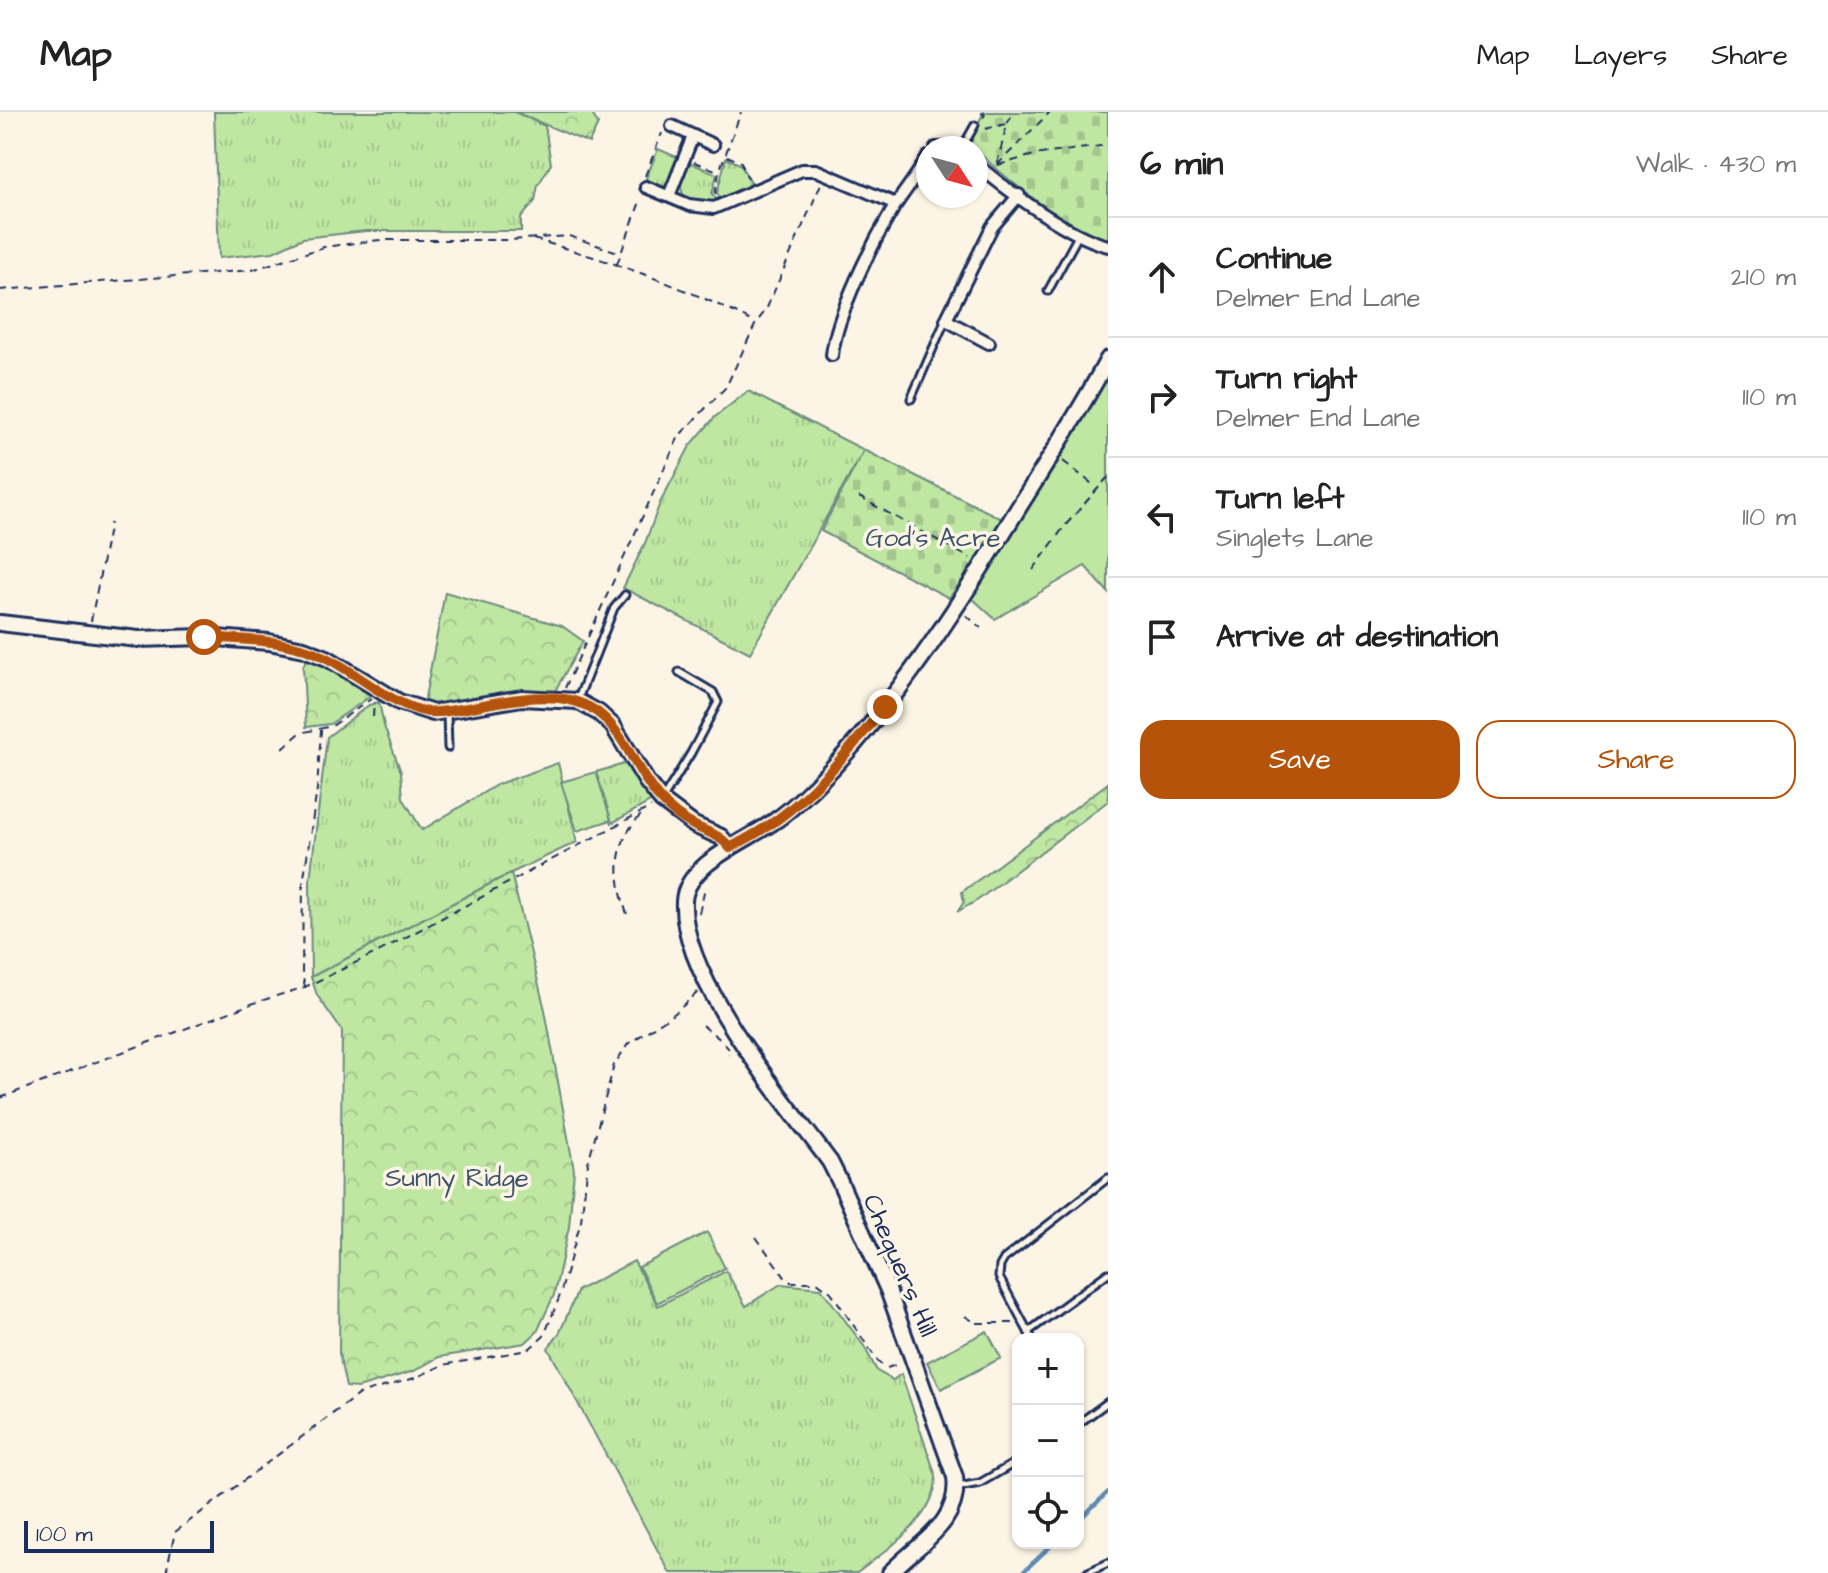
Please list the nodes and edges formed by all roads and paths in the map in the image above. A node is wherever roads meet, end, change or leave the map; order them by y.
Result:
1 (741, 112) edge
2 (1013, 112) edge
3 (1050, 112) edge
4 (1007, 124) junction
5 (672, 126) dead end
6 (977, 127) joint
7 (661, 134) dead end
8 (693, 136) junction
9 (971, 136) edge
10 (713, 145) dead end
11 (1108, 145) edge
12 (725, 155) junction
13 (684, 158) junction
14 (996, 165) junction
15 (719, 172) junction
16 (826, 173) junction
17 (988, 173) edge
18 (916, 175) edge
19 (644, 184) junction
20 (756, 190) junction
21 (1019, 195) junction
22 (669, 196) junction
23 (728, 204) junction
24 (896, 204) junction
25 (1078, 236) junction
26 (530, 238) junction
27 (1108, 246) edge
28 (621, 253) junction
29 (616, 265) junction
30 (0, 290) edge
31 (1048, 291) dead end
32 (946, 320) junction
33 (756, 323) junction
34 (989, 343) dead end
35 (832, 355) dead end
36 (1108, 359) edge
37 (1104, 376) edge
38 (911, 399) dead end
39 (1053, 453) junction
40 (1108, 477) edge
41 (1098, 488) junction
42 (859, 497) dead end
43 (110, 523) dead end
44 (976, 561) dead end
45 (1033, 570) dead end
46 (625, 595) dead end
47 (955, 608) junction
48 (0, 623) edge
49 (981, 628) dead end
50 (88, 634) junction
51 (679, 672) dead end
52 (557, 699) junction
53 (577, 701) junction
54 (447, 711) junction
55 (373, 717) dead end
56 (321, 730) junction
57 (283, 748) dead end
58 (448, 748) dead end
59 (662, 801) junction
60 (730, 848) junction
61 (706, 882) dead end
62 (627, 914) dead end
63 (698, 916) dead end
64 (707, 983) junction
65 (305, 987) junction
66 (702, 1025) dead end
67 (728, 1055) dead end
68 (0, 1098) edge
69 (1108, 1178) edge
70 (756, 1237) dead end
71 (1108, 1273) edge
72 (965, 1316) dead end
73 (1022, 1321) junction
74 (1028, 1333) edge
75 (1034, 1333) edge
76 (913, 1356) junction
77 (1108, 1402) edge
78 (1084, 1420) edge
79 (1012, 1464) edge
80 (957, 1487) junction
81 (1108, 1563) edge
82 (166, 1573) edge
83 (890, 1573) edge
84 (1086, 1573) edge

1 - 12 path
2 - 4 path
3 - 14 path
4 - 6 path
4 - 14 path
5 - 8 street
6 - 9 lane
7 - 19 path
8 - 10 street
8 - 13 street
11 - 14 path
12 - 15 path
12 - 20 path
13 - 15 path
13 - 22 street
15 - 23 path
16 - 20 street
16 - 24 street
16 - 33 path
17 - 21 street
18 - 24 street
19 - 22 street
19 - 28 path
20 - 23 street
21 - 25 street
21 - 32 street
22 - 23 street
24 - 35 street
25 - 27 street
25 - 31 lane
26 - 28 path
26 - 29 path
26 - 30 path
28 - 29 path
29 - 33 path
32 - 34 street
32 - 38 lane
33 - 52 path
36 - 37 street, Chequers Hill
37 - 39 street, Chequers Hill
39 - 41 path
39 - 47 street, Chequers Hill
40 - 41 path
41 - 45 path
42 - 44 path
43 - 50 path
46 - 53 lane
47 - 49 path
47 - 60 street, Chequers Hill
48 - 50 street
50 - 54 street
51 - 59 lane
52 - 53 street
52 - 54 street
53 - 59 street
54 - 58 lane
55 - 56 path
56 - 57 path
56 - 65 path
59 - 60 street
60 - 64 street, Chequers Hill
61 - 63 path
62 - 65 path
64 - 76 street, Chequers Hill
64 - 82 path
65 - 68 path
66 - 67 path
69 - 73 lane
70 - 76 path
71 - 75 lane
72 - 73 path
73 - 74 lane
76 - 80 street, Chequers Hill
77 - 78 lane
79 - 80 lane
80 - 83 street
81 - 84 lane

